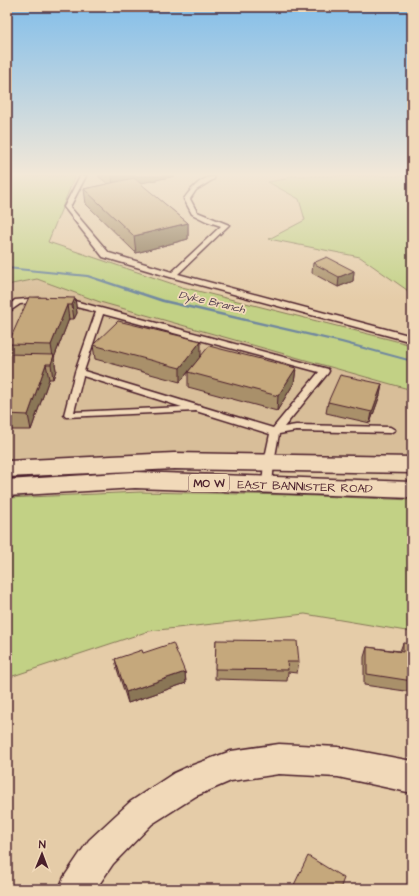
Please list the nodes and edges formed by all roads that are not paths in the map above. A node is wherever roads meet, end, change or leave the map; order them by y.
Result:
1 (76, 218) edge
2 (207, 218) edge
3 (173, 275) junction
4 (7, 311) edge
5 (100, 311) junction
6 (412, 339) edge
7 (79, 372) junction
8 (199, 409) junction
9 (390, 430) dead end
10 (275, 432) junction
11 (269, 462) junction
12 (412, 465) edge
13 (7, 469) edge
14 (267, 485) junction
15 (7, 488) edge
16 (412, 490) edge
17 (412, 777) edge
18 (76, 889) edge

1 - 3 lane
2 - 3 lane
3 - 6 lane
4 - 5 lane
5 - 7 lane
5 - 10 lane
7 - 8 lane
7 - 8 lane
8 - 10 lane
9 - 10 lane
10 - 11 lane
11 - 12 main road, EAST BANNISTER ROAD / MO W
11 - 13 main road, EAST BANNISTER ROAD / MO W
11 - 14 lane
14 - 15 main road, EAST BANNISTER ROAD / MO W
14 - 16 main road, EAST BANNISTER ROAD / MO W
17 - 18 street

